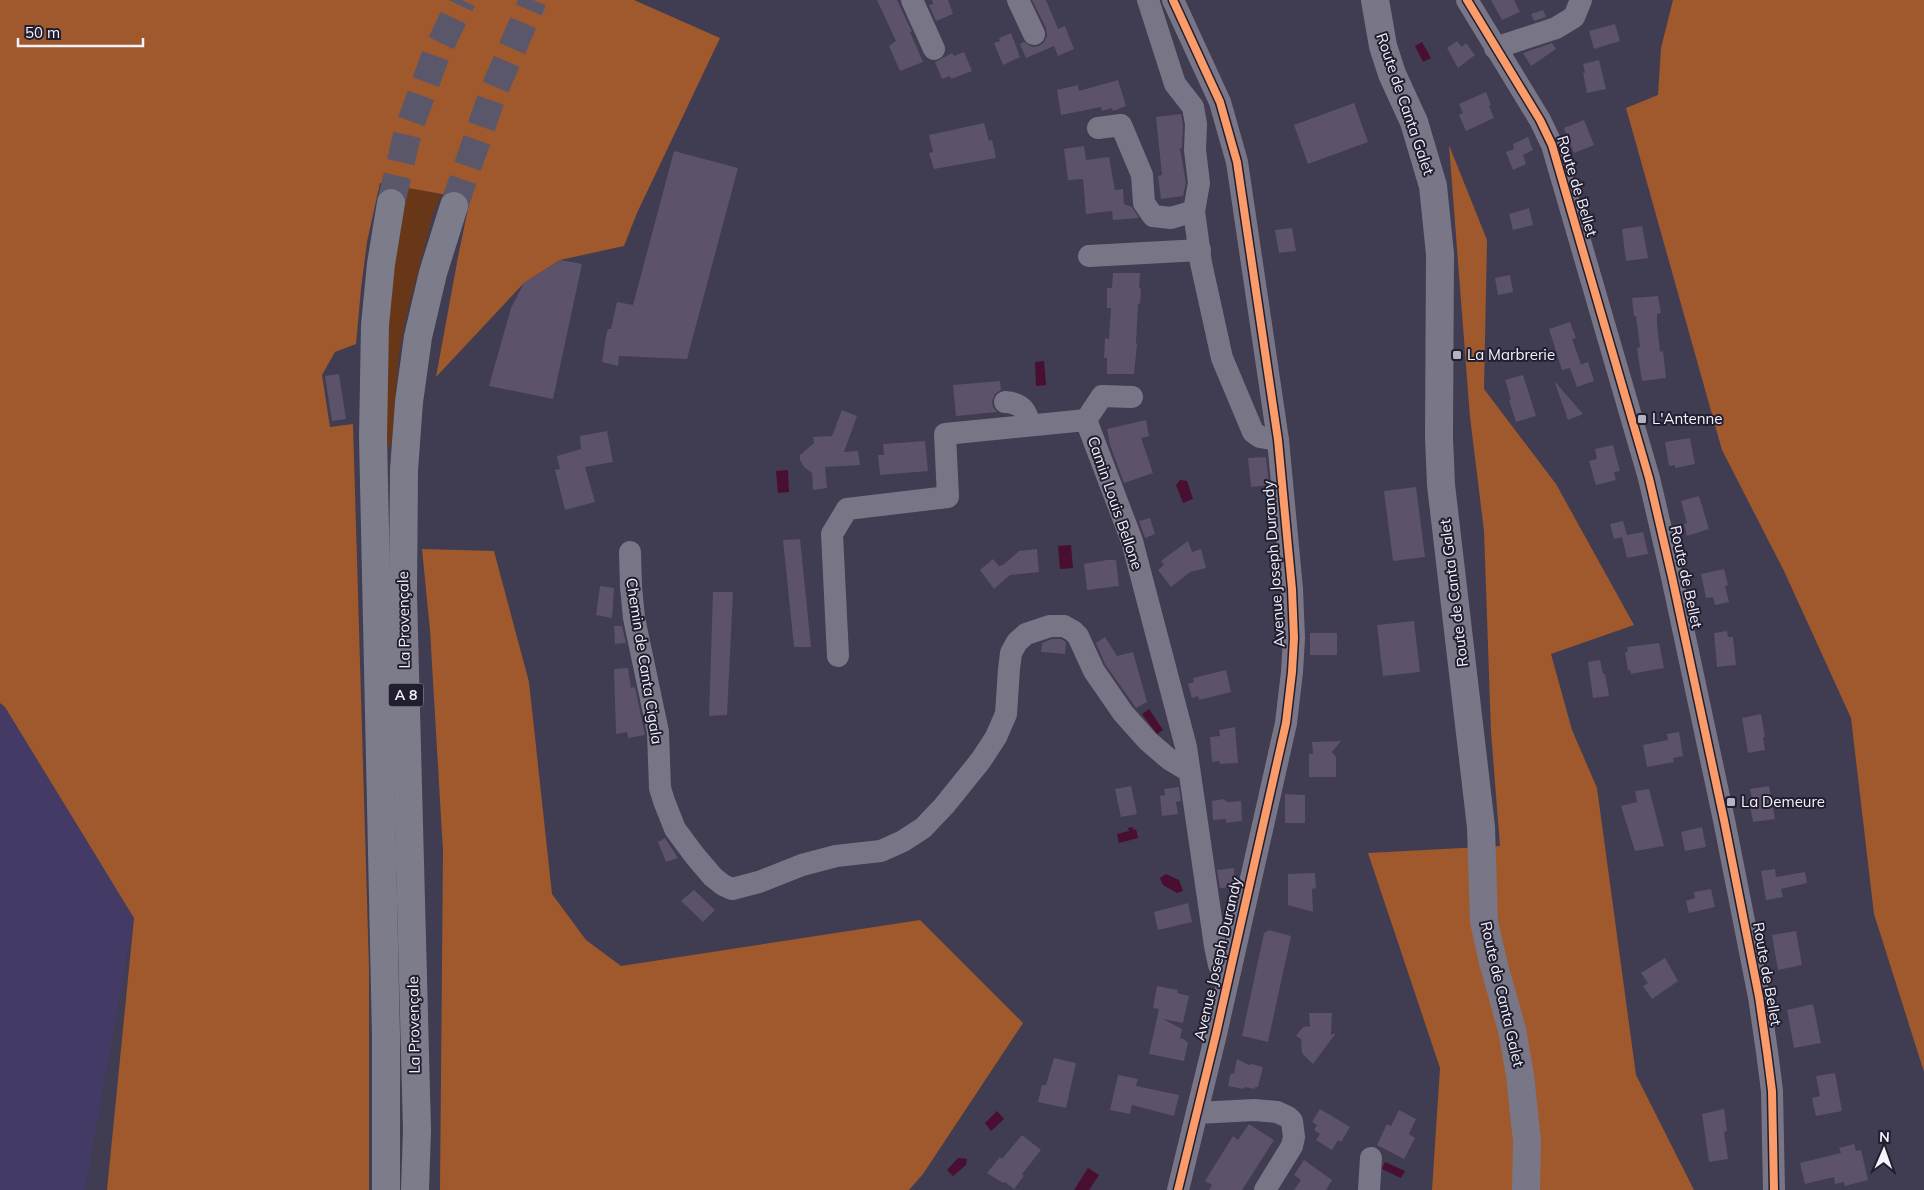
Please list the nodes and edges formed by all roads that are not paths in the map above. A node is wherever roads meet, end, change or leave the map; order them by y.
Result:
1 (912, 0) edge
2 (1018, 0) edge
3 (1148, 0) edge
4 (1173, 0) edge
5 (1375, 0) edge
6 (1467, 0) edge
7 (1581, 0) edge
8 (1034, 34) dead end
9 (1495, 48) junction
10 (934, 49) dead end
11 (1098, 128) dead end
12 (391, 203) tunnel mouth
13 (454, 206) tunnel mouth
14 (1194, 211) junction
15 (1200, 250) junction
16 (1089, 256) dead end
17 (1132, 397) dead end
18 (1005, 402) dead end
19 (1086, 420) junction
20 (1029, 424) junction
21 (1278, 440) junction
22 (630, 552) dead end
23 (838, 656) dead end
24 (1189, 771) junction
25 (1228, 973) junction
26 (1198, 1113) junction
27 (1371, 1158) dead end
28 (386, 1190) edge
29 (415, 1190) edge
30 (1178, 1190) edge
31 (1265, 1190) edge
32 (1369, 1190) edge
33 (1526, 1190) edge
34 (1774, 1190) edge

1 - 10 street
2 - 8 street
3 - 14 street
4 - 21 street, Avenue Joseph Durandy
5 - 33 main road, Route de Canta Galet
6 - 9 street, Route de Bellet
7 - 9 street
9 - 34 street, Route de Bellet
11 - 14 street
12 - 28 highway, La Provençale / A 8
13 - 29 highway, La Provençale / A 8
14 - 15 street
15 - 16 street
15 - 21 street
17 - 19 street
18 - 20 street
19 - 20 street, Camin Louis Bellone
19 - 24 street, Camin Louis Bellone
20 - 23 street, Camin Louis Bellone
21 - 25 street, Avenue Joseph Durandy
22 - 24 street, Chemin de Canta Cigala
24 - 25 street, Camin Louis Bellone
25 - 26 street, Avenue Joseph Durandy
26 - 30 street, Avenue Joseph Durandy
26 - 31 street
27 - 32 street

